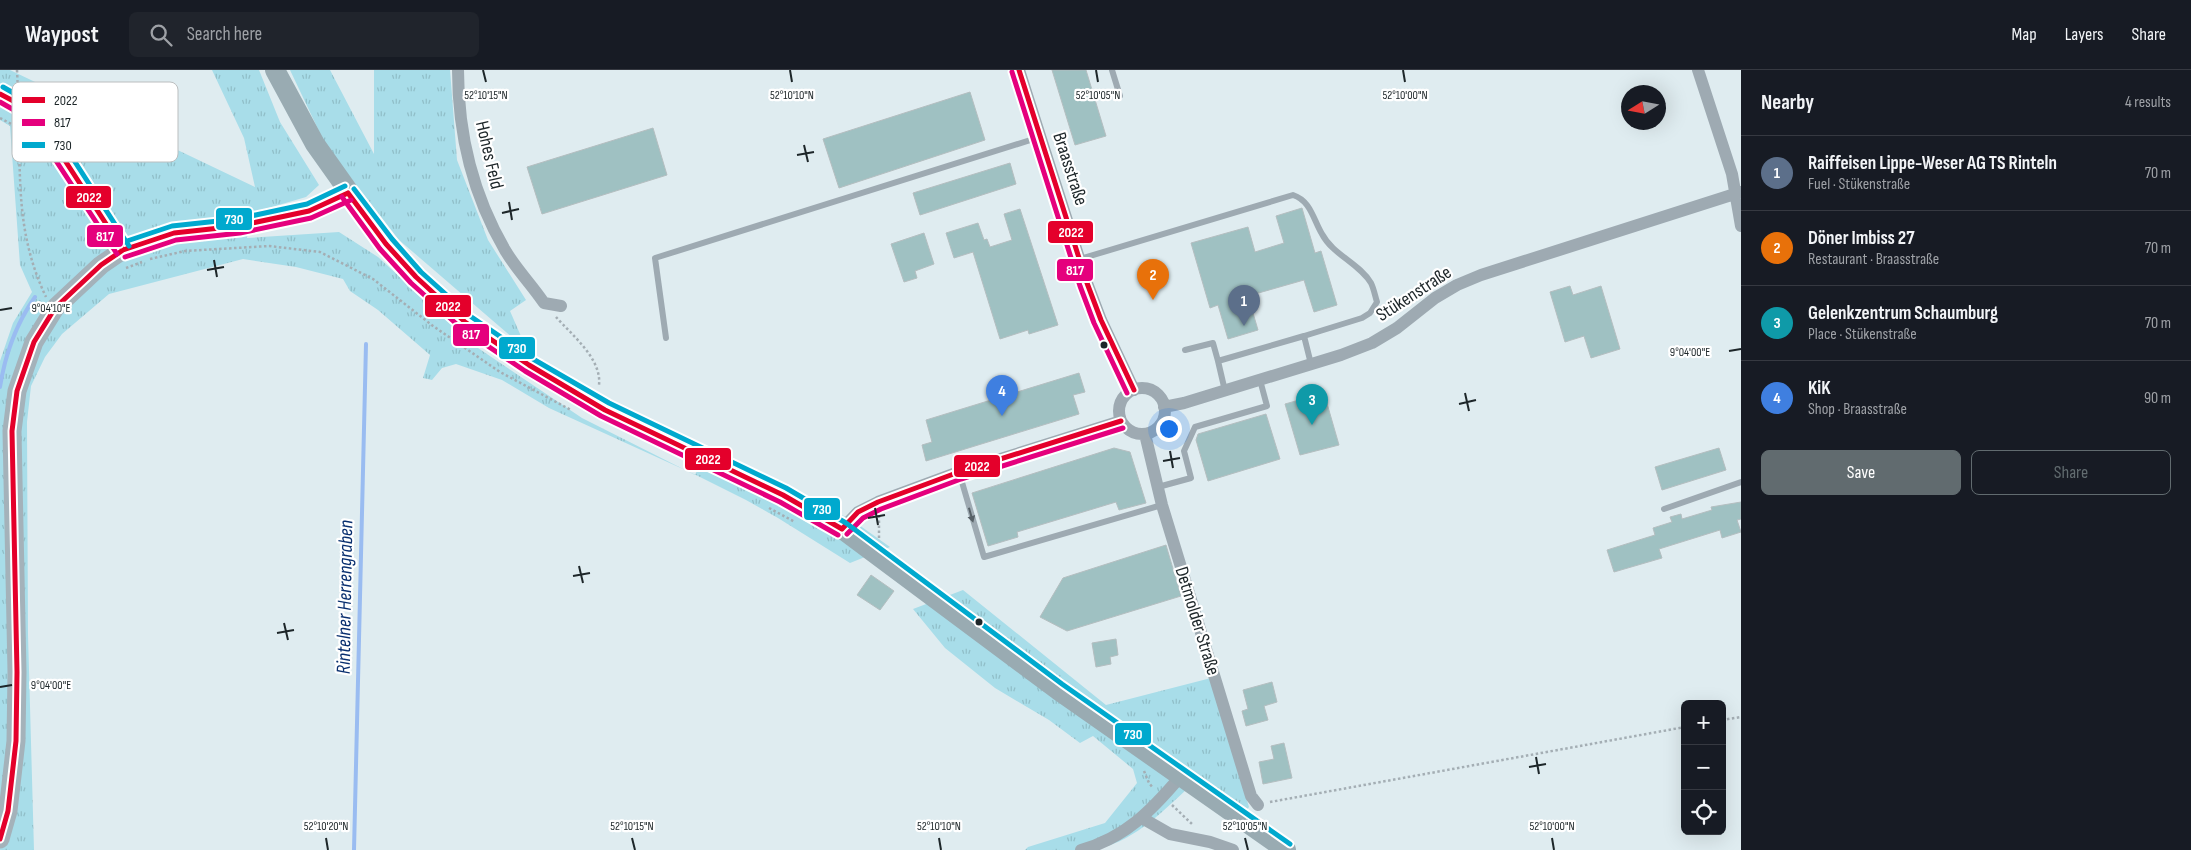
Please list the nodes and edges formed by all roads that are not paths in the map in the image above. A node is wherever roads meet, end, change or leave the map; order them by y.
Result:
1 (275, 70) edge
2 (458, 70) edge
3 (1019, 70) edge
4 (1112, 70) edge
5 (1698, 70) edge
6 (0, 94) edge
7 (1120, 96) dead end
8 (12, 100) edge
9 (1040, 137) junction
10 (66, 162) edge
11 (348, 193) junction
12 (1738, 193) edge
13 (1741, 226) edge
14 (123, 250) junction
15 (1080, 259) junction
16 (562, 306) dead end
17 (1304, 336) junction
18 (666, 338) dead end
19 (1186, 350) dead end
20 (1218, 362) junction
21 (1311, 364) junction
22 (1260, 380) junction
23 (1134, 390) junction
24 (1225, 390) junction
25 (1164, 407) junction
26 (1121, 421) junction
27 (1145, 434) junction
28 (959, 472) junction
29 (1741, 482) edge
30 (1157, 488) junction
31 (1162, 505) junction
32 (1664, 509) dead end
33 (842, 529) junction
34 (1180, 777) junction
35 (1258, 805) road end
36 (1142, 818) junction
37 (0, 838) edge
38 (1080, 850) edge
39 (1233, 850) edge
40 (1286, 850) edge

1 - 11 main road
2 - 16 street, Hohes Feld
3 - 9 street, Braasstraße
4 - 7 lane
5 - 12 street
6 - 8 street
9 - 15 street, Braasstraße
9 - 18 lane
10 - 14 street
11 - 14 main road
11 - 33 main road
12 - 13 street
12 - 21 street, Stükenstraße
14 - 37 main road
15 - 17 lane
15 - 23 street, Braasstraße
17 - 20 lane
17 - 21 lane
19 - 20 lane
20 - 24 lane
21 - 22 street, Stükenstraße
22 - 24 street, Stükenstraße
22 - 30 lane
23 - 25 street
23 - 26 street
24 - 25 street, Stükenstraße
25 - 27 street
26 - 27 street
26 - 28 street
27 - 30 street, Detmolder Straße
28 -> 31 lane
28 - 33 street
29 - 32 lane
30 - 31 street, Detmolder Straße
31 - 35 street, Detmolder Straße
33 - 34 main road
34 - 36 street
34 - 40 main road
36 - 38 street
36 - 39 street

